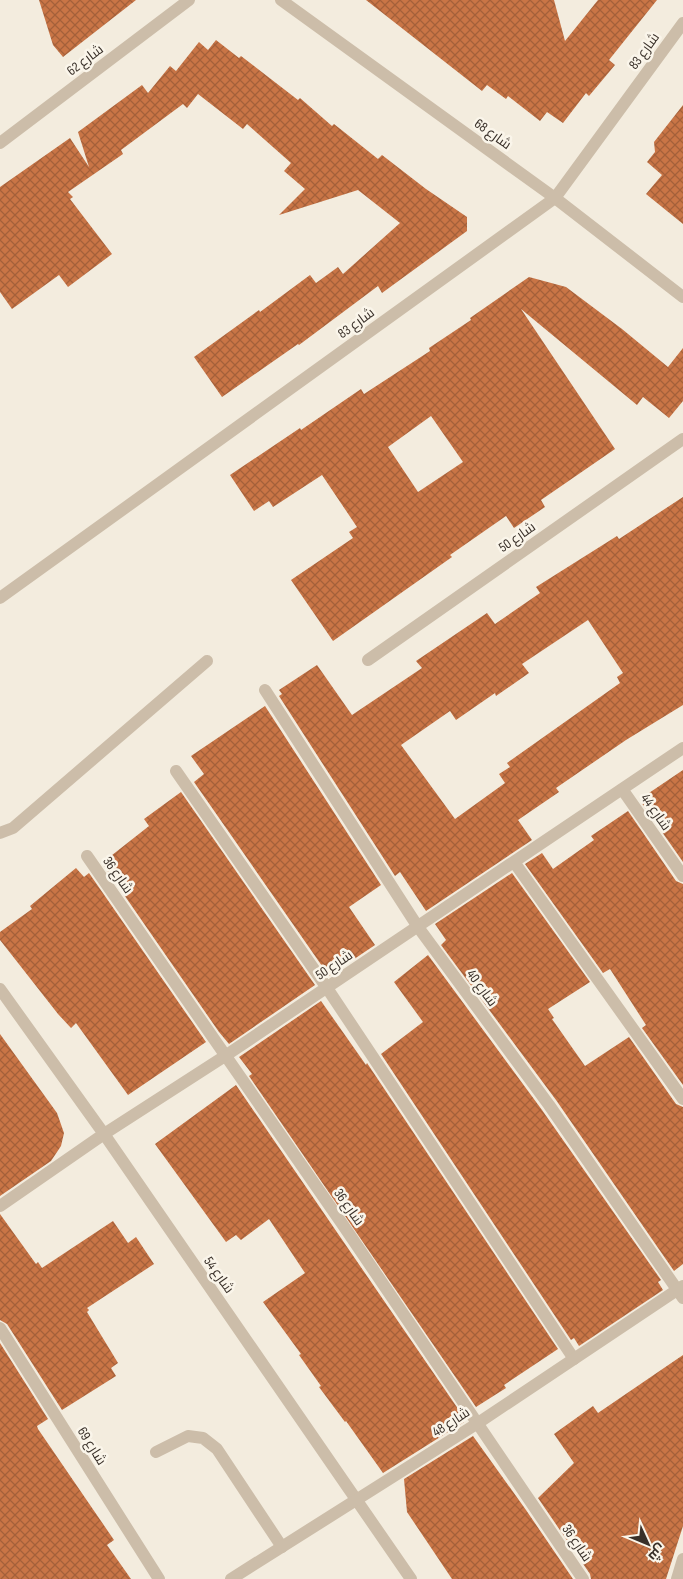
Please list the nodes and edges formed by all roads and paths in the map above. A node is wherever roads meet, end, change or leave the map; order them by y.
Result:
1 (189, 0) edge
2 (281, 0) edge
3 (683, 23) edge
4 (0, 143) edge
5 (555, 198) junction
6 (683, 298) edge
7 (683, 439) edge
8 (0, 598) edge
9 (368, 660) dead end
10 (207, 661) dead end
11 (265, 690) dead end
12 (683, 748) edge
13 (176, 770) dead end
14 (622, 789) junction
15 (0, 833) edge
16 (87, 856) dead end
17 (514, 862) junction
18 (683, 876) edge
19 (418, 927) junction
20 (327, 988) junction
21 (0, 989) edge
22 (225, 1056) junction
23 (683, 1099) edge
24 (104, 1134) junction
25 (0, 1206) edge
26 (681, 1291) edge
27 (0, 1328) edge
28 (574, 1358) junction
29 (478, 1422) junction
30 (156, 1452) dead end
31 (357, 1501) junction
32 (282, 1547) junction
33 (683, 1559) edge
34 (159, 1579) edge
35 (232, 1579) edge
36 (411, 1579) edge
37 (583, 1579) edge
38 (677, 1579) edge

1 - 4 street, شارع 62
2 - 5 street, شارع 68
3 - 5 street, شارع 83
5 - 6 street, شارع 68
5 - 8 street, شارع 83
7 - 9 street, شارع 50
10 - 15 street
11 - 19 street, شارع 40
12 - 14 street, شارع 50
13 - 20 street
14 - 17 street, شارع 50
14 - 18 street, شارع 44
16 - 22 street, شارع 36
17 - 19 street, شارع 50
17 - 23 street
19 - 20 street, شارع 50
19 - 26 street, شارع 40
20 - 22 street, شارع 50
20 - 28 street
21 - 24 street, شارع 54
22 - 24 street, شارع 50
22 - 29 street, شارع 36
24 - 25 street, شارع 50
24 - 31 street, شارع 54
26 - 28 street, شارع 48
27 - 34 street, شارع 69
28 - 29 street, شارع 48
29 - 31 street, شارع 48
29 - 37 street, شارع 36
30 - 32 street
31 - 32 street, شارع 48
31 - 36 street, شارع 54
32 - 35 street, شارع 48
33 - 38 street

